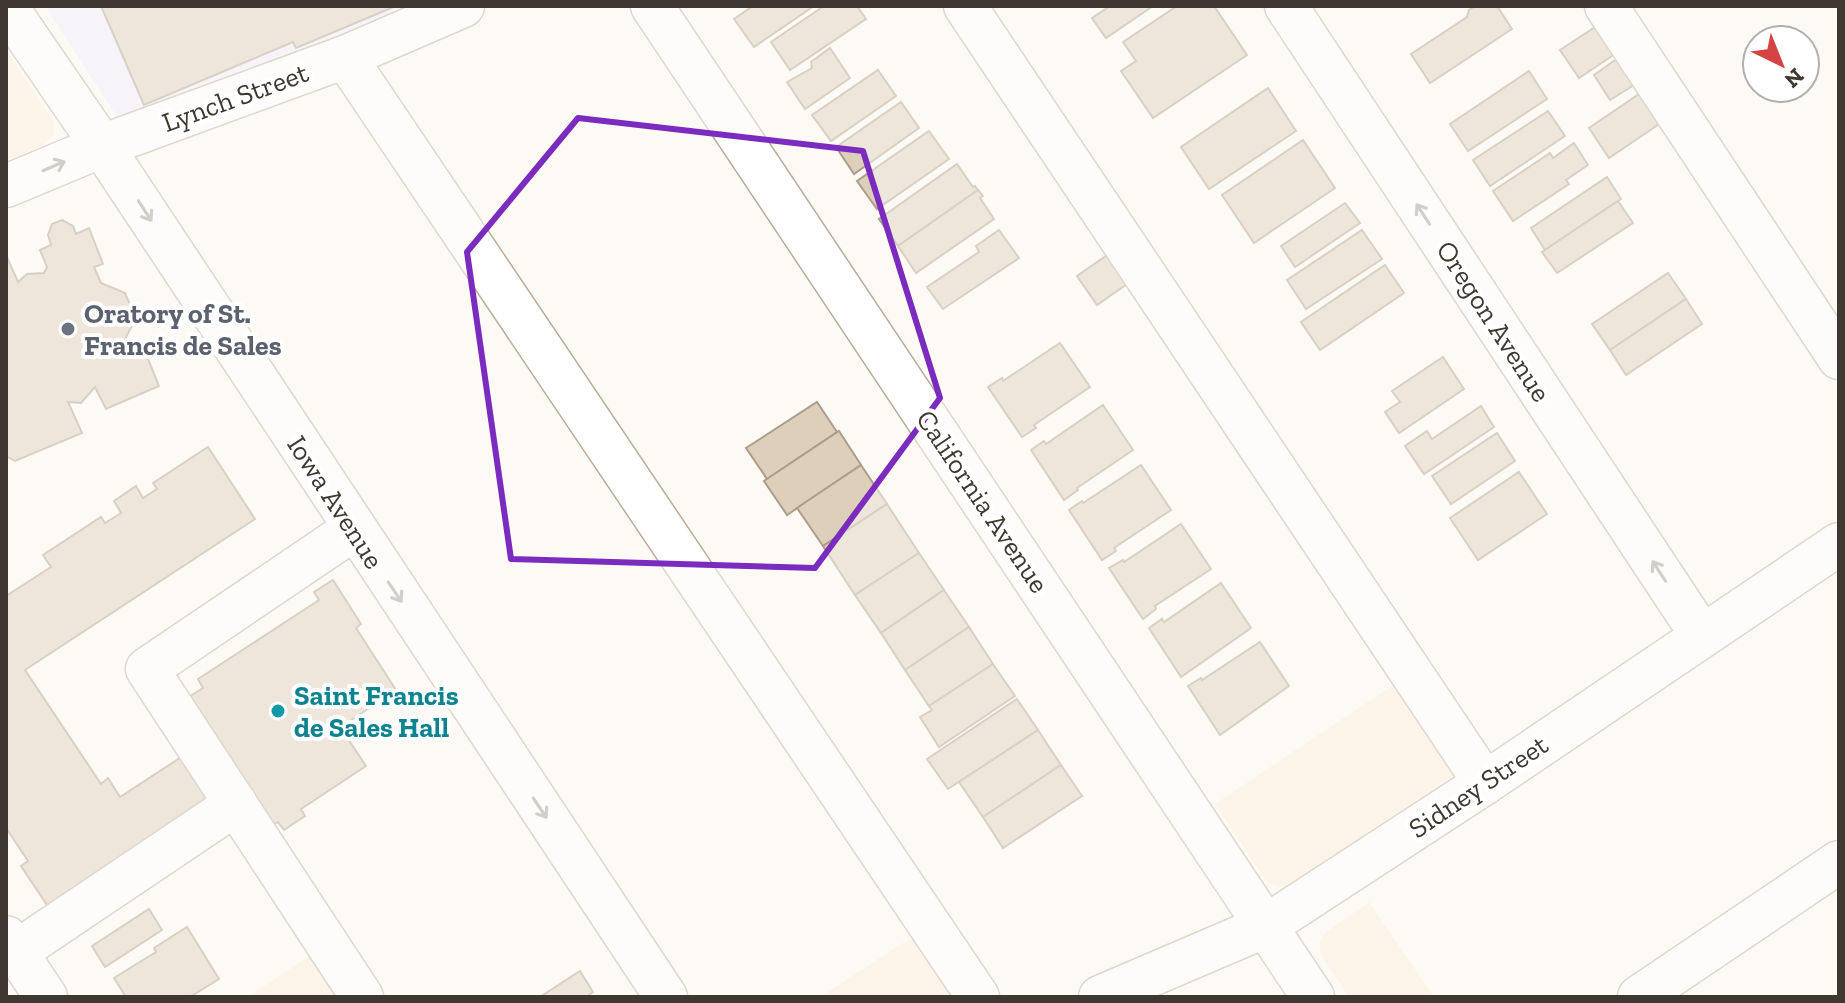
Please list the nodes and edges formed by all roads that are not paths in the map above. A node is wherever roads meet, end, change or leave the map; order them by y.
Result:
1 (6, 6) edge
2 (463, 6) edge
3 (652, 6) edge
4 (965, 6) edge
5 (1286, 6) edge
6 (1606, 6) edge
7 (345, 57) junction
8 (102, 146) junction
9 (6, 186) edge
10 (1839, 358) edge
11 (354, 529) junction
12 (1839, 544) edge
13 (1702, 636) junction
14 (1485, 783) junction
15 (236, 804) junction
16 (1839, 862) edge
17 (1266, 926) junction
18 (11, 944) edge
19 (46, 997) edge
20 (362, 997) edge
21 (666, 997) edge
22 (978, 997) edge
23 (1100, 997) edge
24 (1313, 997) edge
25 (1639, 997) edge

1 - 8 street, Iowa Avenue
2 - 7 street, Lynch Street
3 - 17 street, California Avenue
4 - 14 street
13 -> 5 street, Oregon Avenue
6 - 10 street
7 - 8 street, Lynch Street
7 - 22 street
9 -> 8 street, Lynch Street
8 -> 11 street, Iowa Avenue
11 - 15 street
11 -> 21 street, Iowa Avenue
12 - 13 street, Sidney Street
13 - 14 street, Sidney Street
14 - 17 street, Sidney Street
15 - 18 street
15 - 20 street
16 - 25 street
17 - 23 street, Sidney Street
17 - 24 street, California Avenue
18 - 19 street

